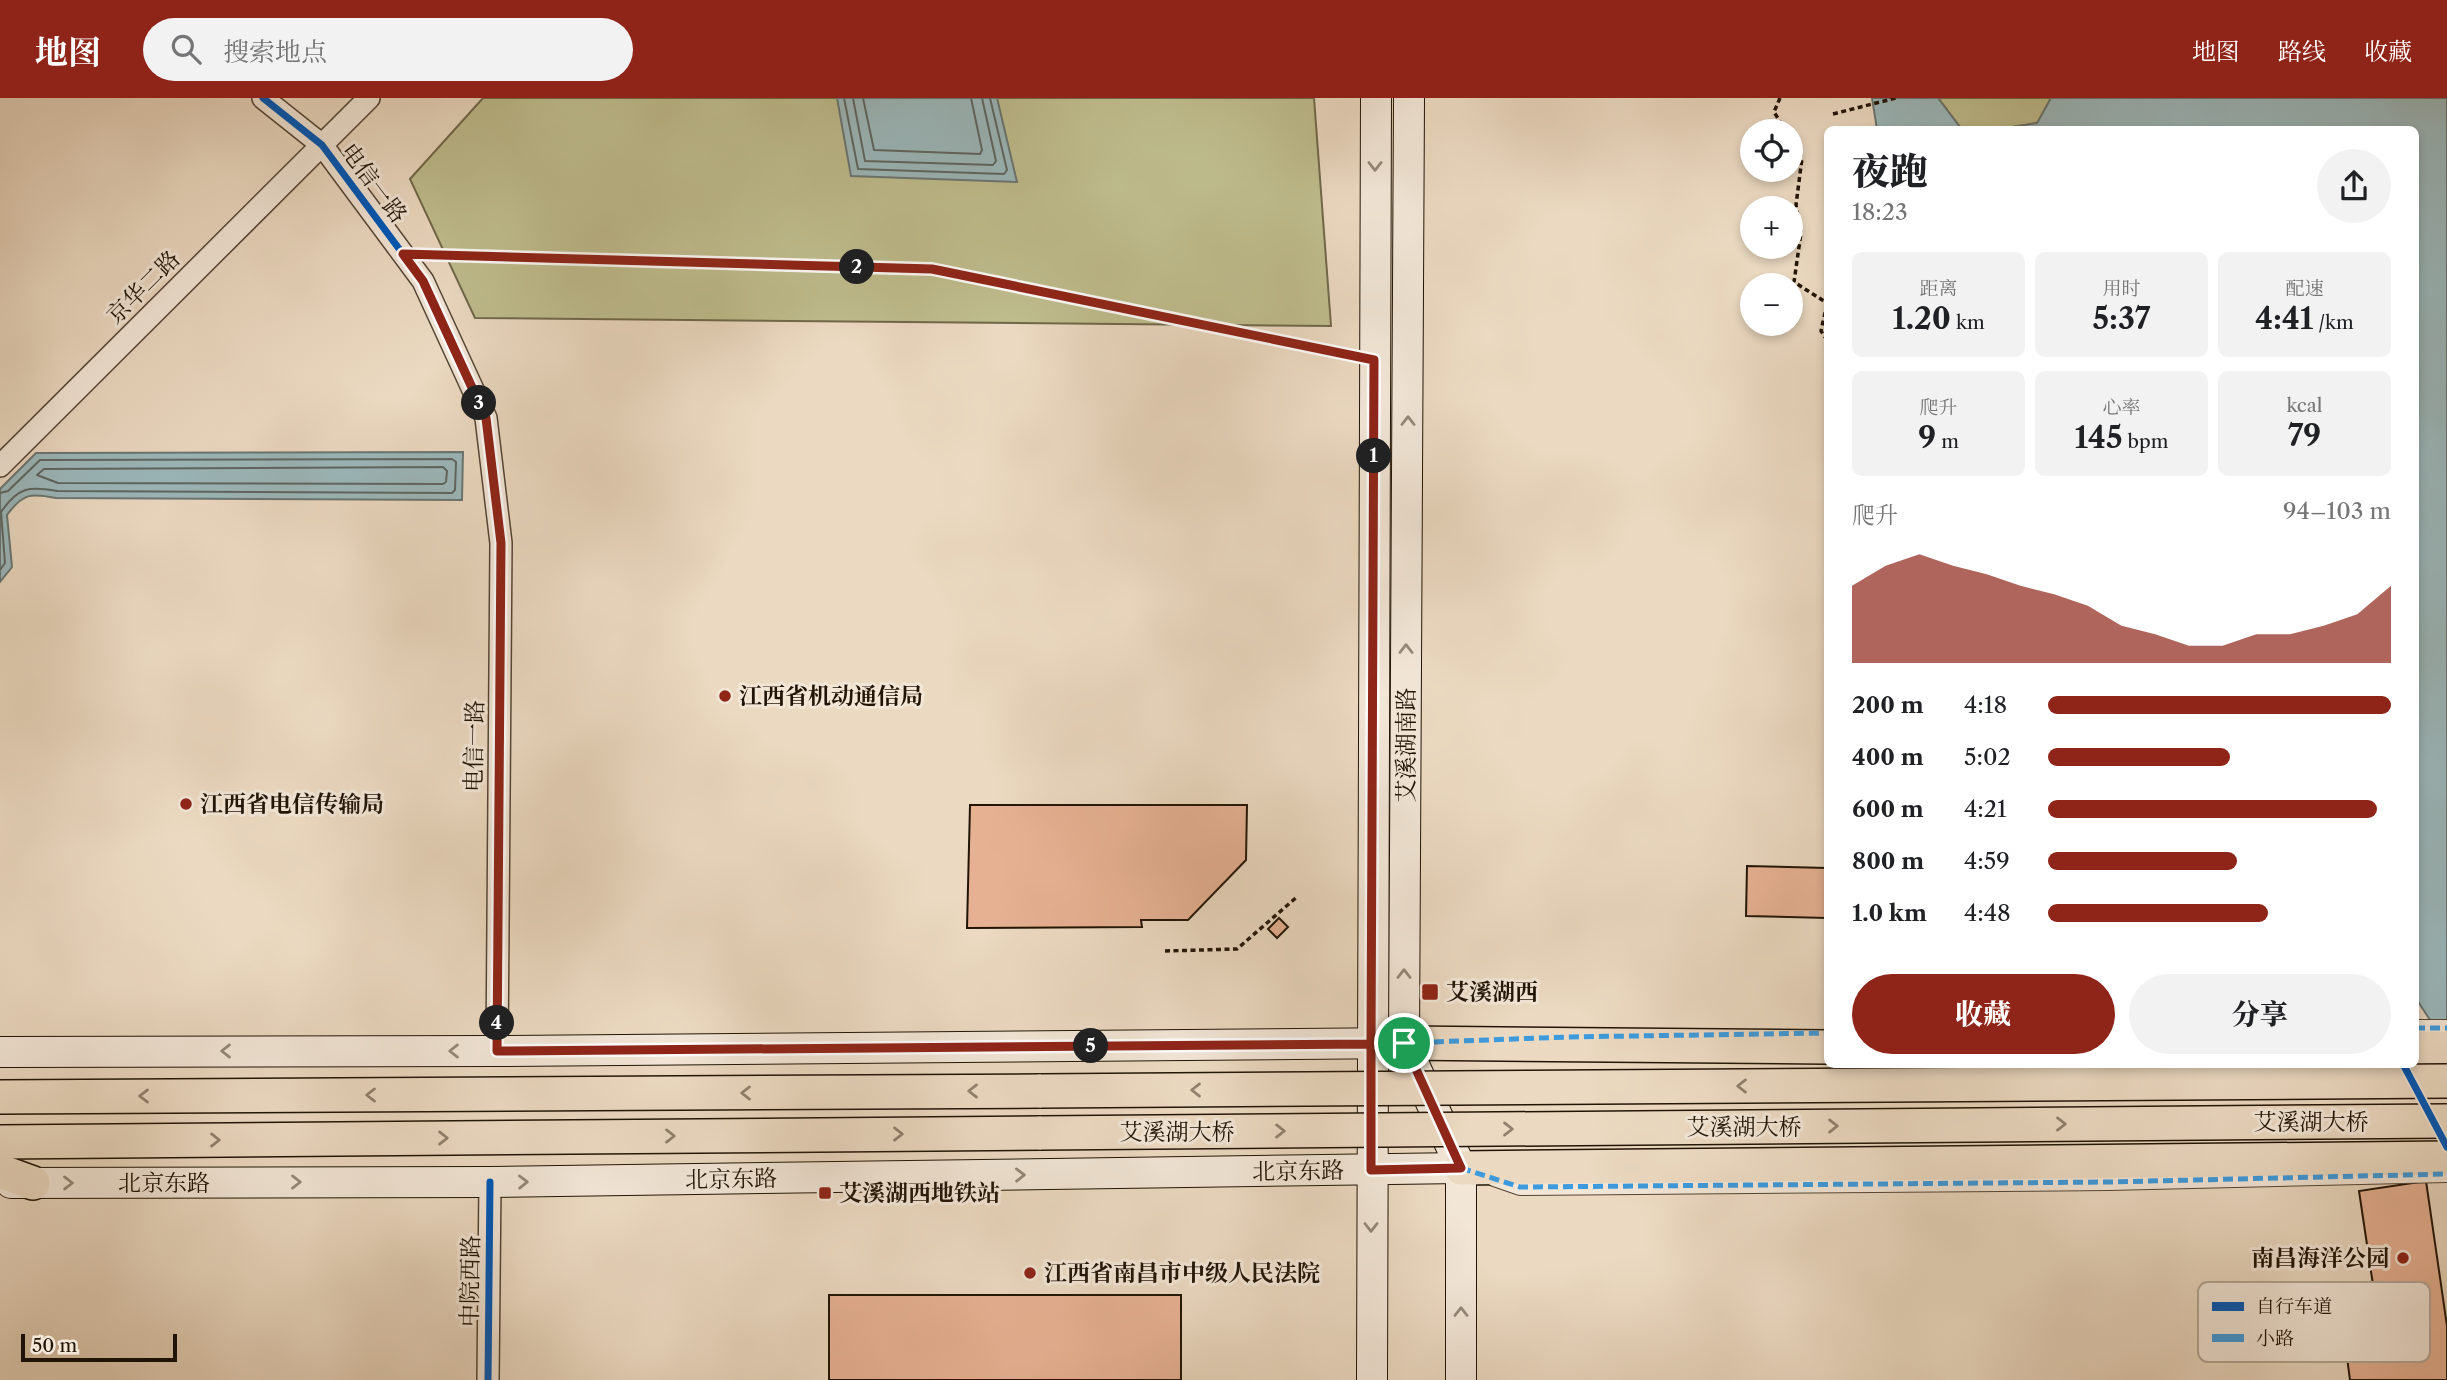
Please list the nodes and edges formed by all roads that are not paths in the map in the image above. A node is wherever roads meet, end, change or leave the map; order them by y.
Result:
1 (264, 98) edge
2 (369, 98) edge
3 (1376, 98) edge
4 (1409, 98) edge
5 (322, 145) junction
6 (0, 466) edge
7 (2419, 1028) edge
8 (2447, 1028) edge
9 (1824, 1033) edge
10 (1404, 1043) junction
11 (1371, 1044) junction
12 (1824, 1047) edge
13 (2419, 1048) edge
14 (2447, 1048) edge
15 (497, 1051) junction
16 (0, 1052) edge
17 (2447, 1081) edge
18 (0, 1097) edge
19 (2447, 1121) edge
20 (1041, 1133) joint
21 (0, 1142) edge
22 (2447, 1158) edge
23 (1461, 1168) junction
24 (1371, 1170) junction
25 (0, 1171) edge
26 (2447, 1174) edge
27 (0, 1182) edge
28 (490, 1182) junction
29 (33, 1183) junction
30 (488, 1380) edge
31 (1372, 1380) edge
32 (1461, 1380) edge

1 - 5 street, 电信一路
2 - 5 street, 京华二路
3 -> 11 main road, 艾溪湖南路
10 -> 4 main road, 艾溪湖南路
5 - 6 street, 京华二路
5 - 15 street, 电信一路
7 - 8 street
9 - 10 street
10 - 11 main road
10 - 12 main road
10 - 23 main road, 艾溪湖南路
11 - 15 main road
11 - 24 main road, 艾溪湖南路
13 - 14 main road
15 -> 16 main road
17 -> 18 main road, 艾溪湖大桥, bridge
20 -> 19 main road, 艾溪湖大桥, bridge
21 -> 20 main road, 北京东路
22 - 23 main road
23 - 24 main road, 北京东路
23 - 26 street
32 -> 23 main road, 艾溪湖南路
28 -> 24 main road, 北京东路
24 -> 31 main road, 艾溪湖南路
25 - 29 main road
27 - 29 main road, 北京东路
29 -> 28 main road, 北京东路
28 - 30 street, 中院西路

